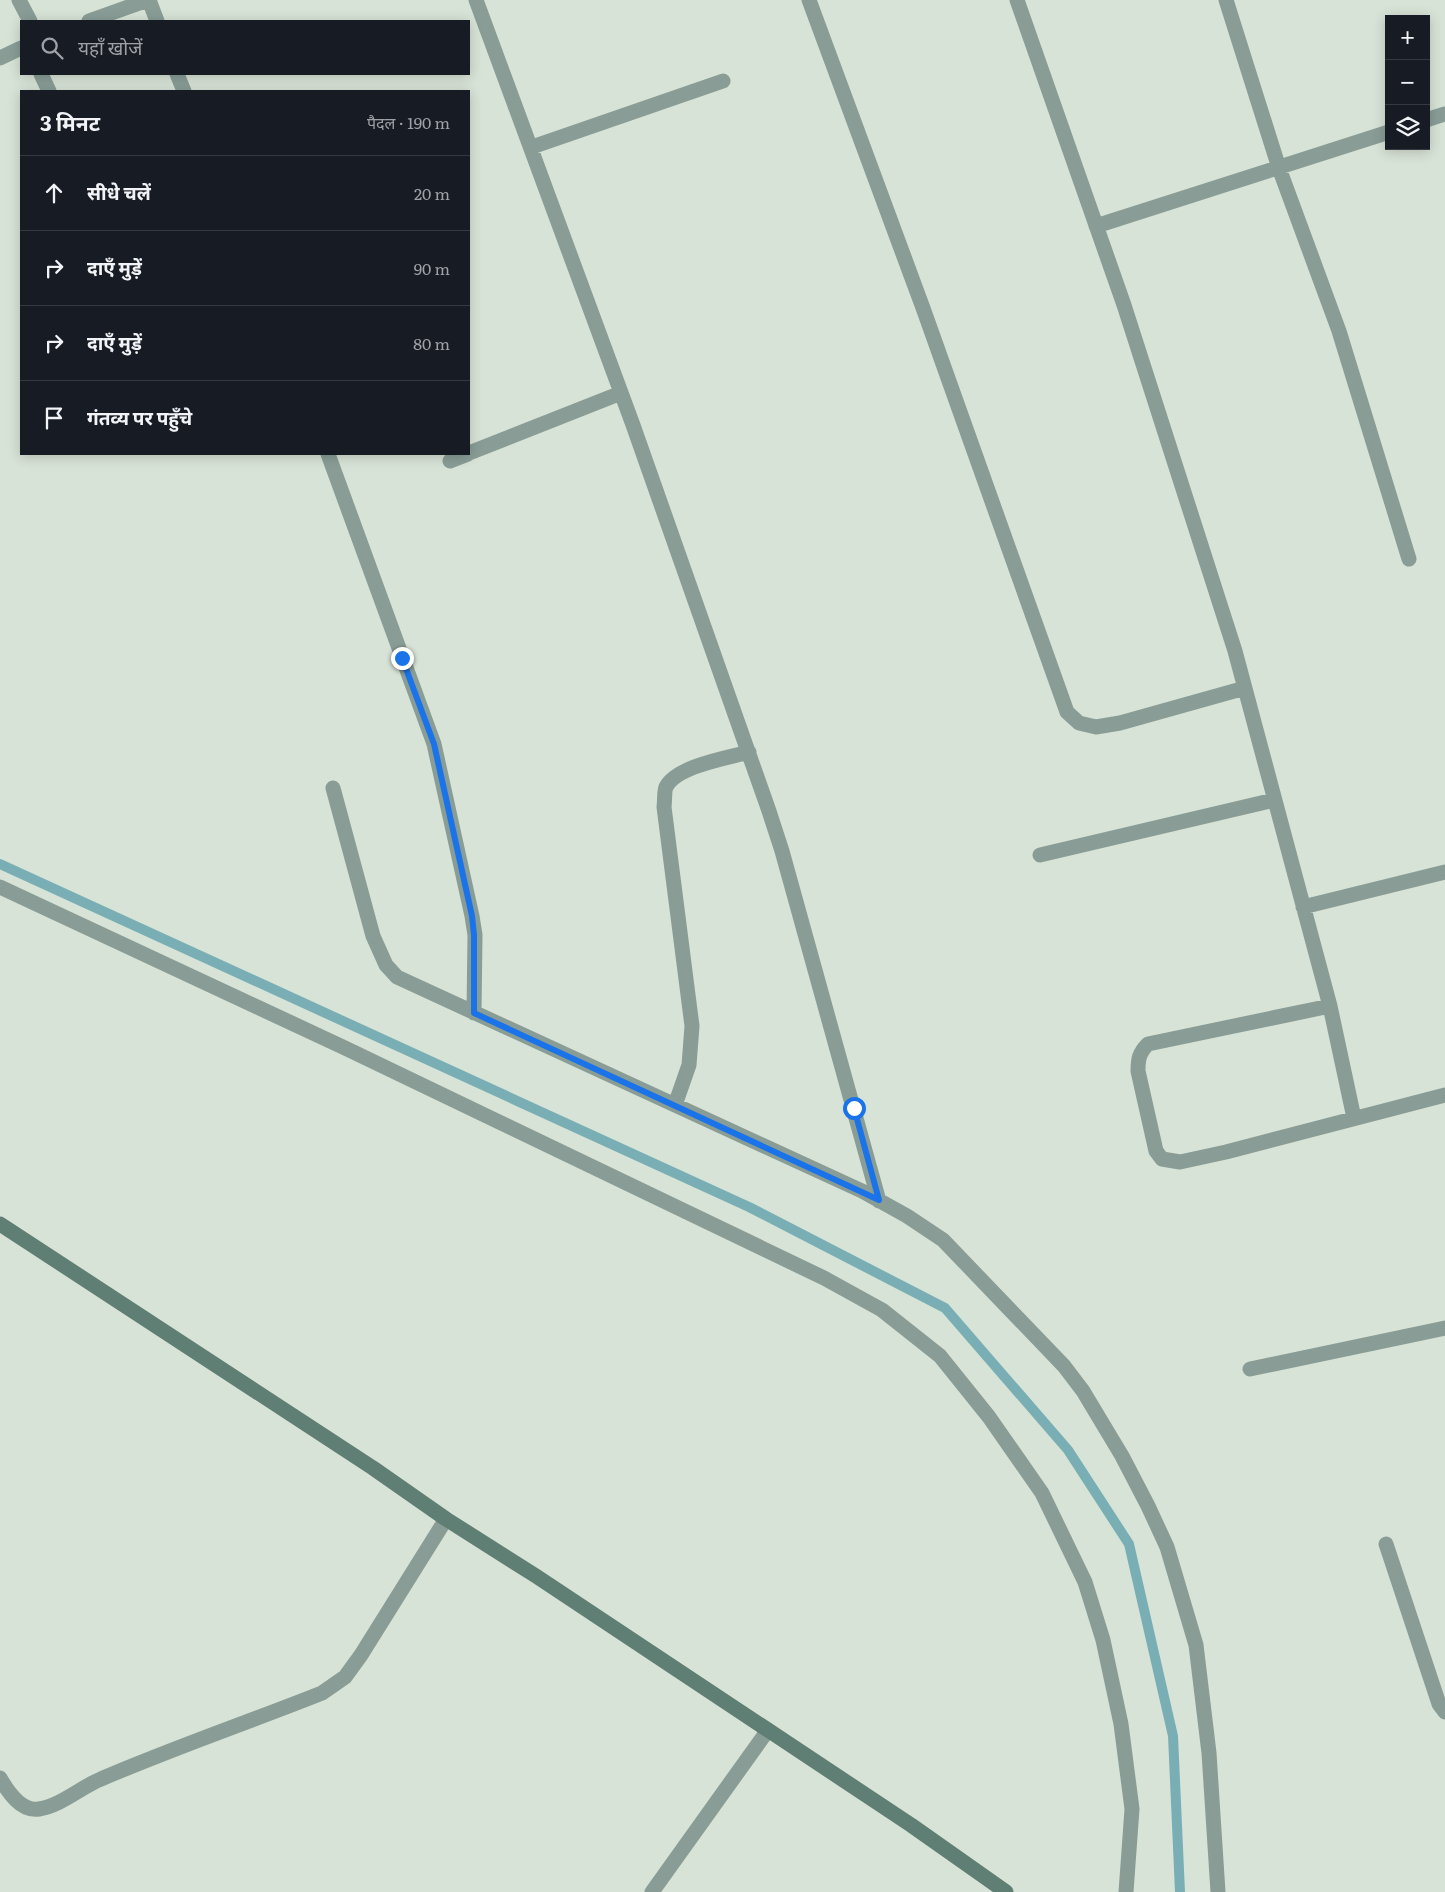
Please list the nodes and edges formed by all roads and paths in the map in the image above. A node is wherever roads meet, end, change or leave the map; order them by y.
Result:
1 (19, 0) edge
2 (148, 0) edge
3 (476, 0) edge
4 (809, 0) edge
5 (1017, 0) edge
6 (1226, 0) edge
7 (29, 20) edge
8 (92, 20) edge
9 (157, 20) edge
10 (20, 48) edge
11 (0, 58) edge
12 (41, 75) edge
13 (177, 75) edge
14 (723, 81) dead end
15 (48, 90) edge
16 (184, 90) edge
17 (1445, 114) edge
18 (1430, 119) edge
19 (1385, 133) edge
20 (532, 147) junction
21 (1279, 168) junction
22 (1096, 226) junction
23 (621, 393) junction
24 (470, 453) edge
25 (328, 455) edge
26 (465, 455) edge
27 (450, 461) dead end
28 (1409, 559) dead end
29 (1245, 688) junction
30 (749, 752) junction
31 (333, 788) dead end
32 (1274, 800) junction
33 (1040, 856) dead end
34 (1445, 872) edge
35 (0, 887) edge
36 (1303, 907) junction
37 (1330, 1006) junction
38 (474, 1013) junction
39 (1445, 1095) edge
40 (675, 1105) junction
41 (1354, 1118) junction
42 (879, 1200) junction
43 (0, 1224) edge
44 (1445, 1328) edge
45 (1250, 1369) dead end
46 (446, 1519) junction
47 (1386, 1544) dead end
48 (1445, 1712) edge
49 (768, 1730) junction
50 (0, 1778) edge
51 (652, 1892) edge
52 (1006, 1892) edge
53 (1126, 1892) edge
54 (1218, 1892) edge

1 - 7 street
2 - 8 street
2 - 9 street
3 - 20 street
4 - 29 street
5 - 22 street
6 - 21 street
10 - 11 street
12 - 15 street
13 - 16 street
14 - 20 street
17 - 18 street
19 - 21 street
20 - 23 street
21 - 22 street
21 - 28 street
22 - 29 street
23 - 24 street
23 - 30 street
25 - 38 street
26 - 27 street
29 - 32 street
30 - 40 street
30 - 42 street
31 - 38 street
32 - 33 street
32 - 36 street
34 - 36 street
35 - 53 street
36 - 37 street
37 - 41 street
37 - 41 street
38 - 40 street
39 - 41 street
40 - 42 street
42 - 54 street
43 - 46 street
44 - 45 street
46 - 49 street
46 - 50 street
47 - 48 street
49 - 51 street
49 - 52 street

